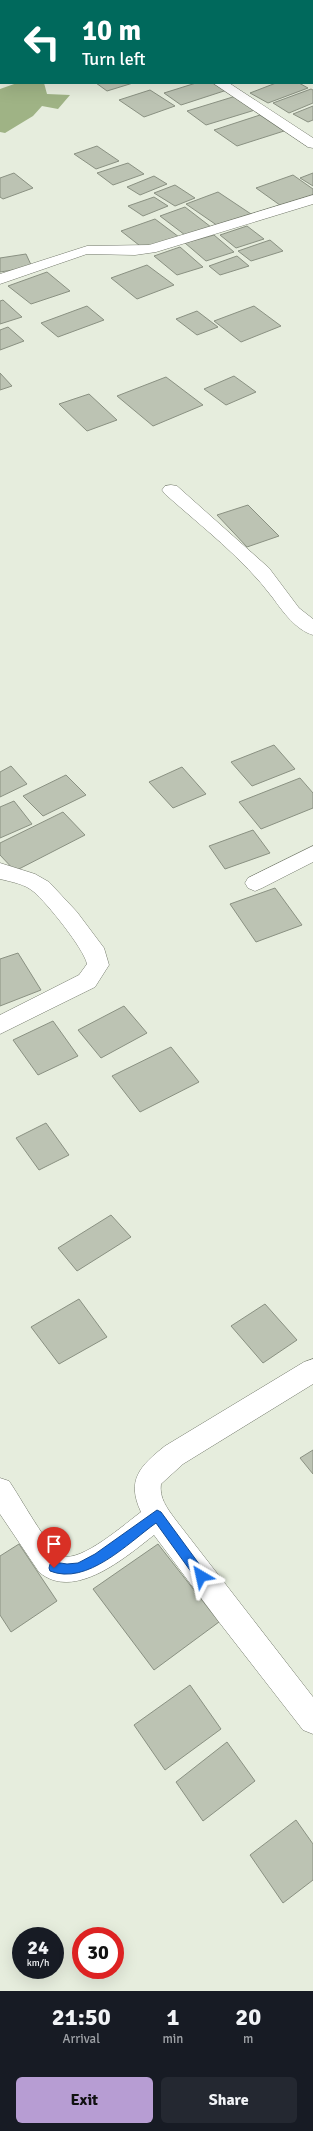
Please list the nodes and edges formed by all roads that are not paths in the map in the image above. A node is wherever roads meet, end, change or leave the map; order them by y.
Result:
1 (222, 84) edge
2 (313, 144) edge
3 (313, 200) edge
4 (0, 279) edge
5 (171, 490) dead end
6 (313, 629) edge
7 (313, 853) edge
8 (0, 871) edge
9 (254, 883) dead end
10 (0, 1025) edge
11 (313, 1370) edge
12 (0, 1490) edge
13 (157, 1516) junction
14 (313, 1720) edge

1 - 2 street
3 - 4 street
5 - 6 street
7 - 9 street
8 - 10 street
11 - 13 street
12 - 13 street
13 - 14 street

